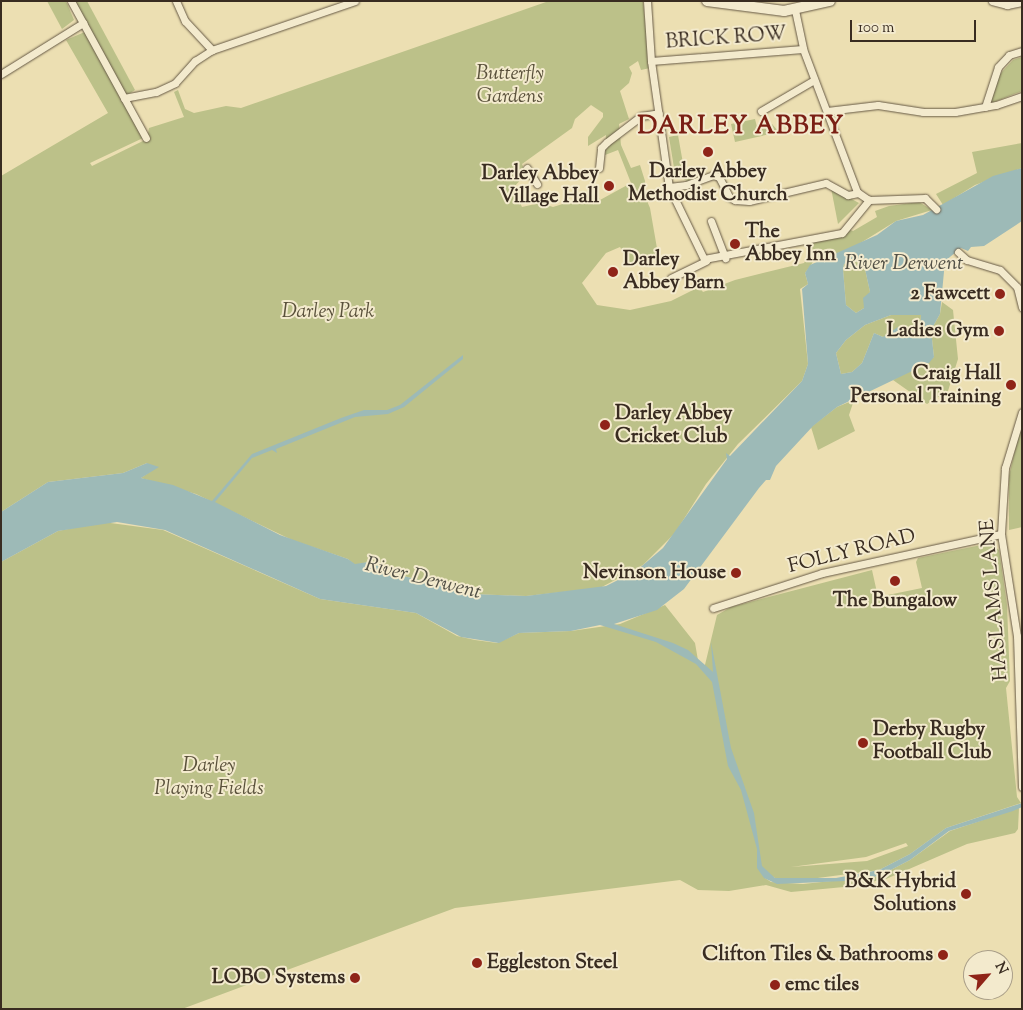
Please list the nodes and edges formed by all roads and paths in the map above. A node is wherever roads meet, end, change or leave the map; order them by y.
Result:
1 (70, 1) edge
2 (176, 1) edge
3 (355, 1) edge
4 (647, 1) edge
5 (706, 1) edge
6 (830, 1) edge
7 (992, 1) edge
8 (1022, 2) edge
9 (795, 10) junction
10 (83, 23) junction
11 (803, 49) junction
12 (212, 50) junction
13 (1022, 51) edge
14 (651, 61) junction
15 (1, 74) edge
16 (814, 80) junction
17 (1022, 96) edge
18 (124, 98) junction
19 (985, 107) junction
20 (761, 111) dead end
21 (827, 111) junction
22 (659, 113) junction
23 (146, 138) dead end
24 (527, 168) dead end
25 (599, 168) dead end
26 (537, 184) dead end
27 (668, 188) junction
28 (858, 193) junction
29 (869, 200) junction
30 (936, 208) dead end
31 (711, 221) dead end
32 (958, 252) dead end
33 (725, 258) junction
34 (704, 259) junction
35 (671, 278) dead end
36 (1022, 307) edge
37 (1022, 412) edge
38 (1001, 534) junction
39 (712, 608) dead end
40 (1022, 786) edge

1 - 10 street
2 - 12 street
3 - 12 street
4 - 14 street
5 - 9 street
6 - 9 street
7 - 8 street
9 - 11 street
10 - 15 street
10 - 18 street
11 - 14 street, BRICK ROW
11 - 16 street
12 - 18 street
13 - 19 street
14 - 22 street
16 - 20 street
16 - 21 street
17 - 19 street
18 - 23 street
19 - 21 street
21 - 28 street
22 - 25 street
22 - 27 street
24 - 26 street
27 - 28 street
27 - 34 street
28 - 29 street
29 - 30 street
29 - 33 street
31 - 33 street
32 - 36 street
33 - 34 street
34 - 35 street
37 - 38 street, HASLAMS LANE
38 - 39 street, FOLLY ROAD
38 - 40 street, HASLAMS LANE

